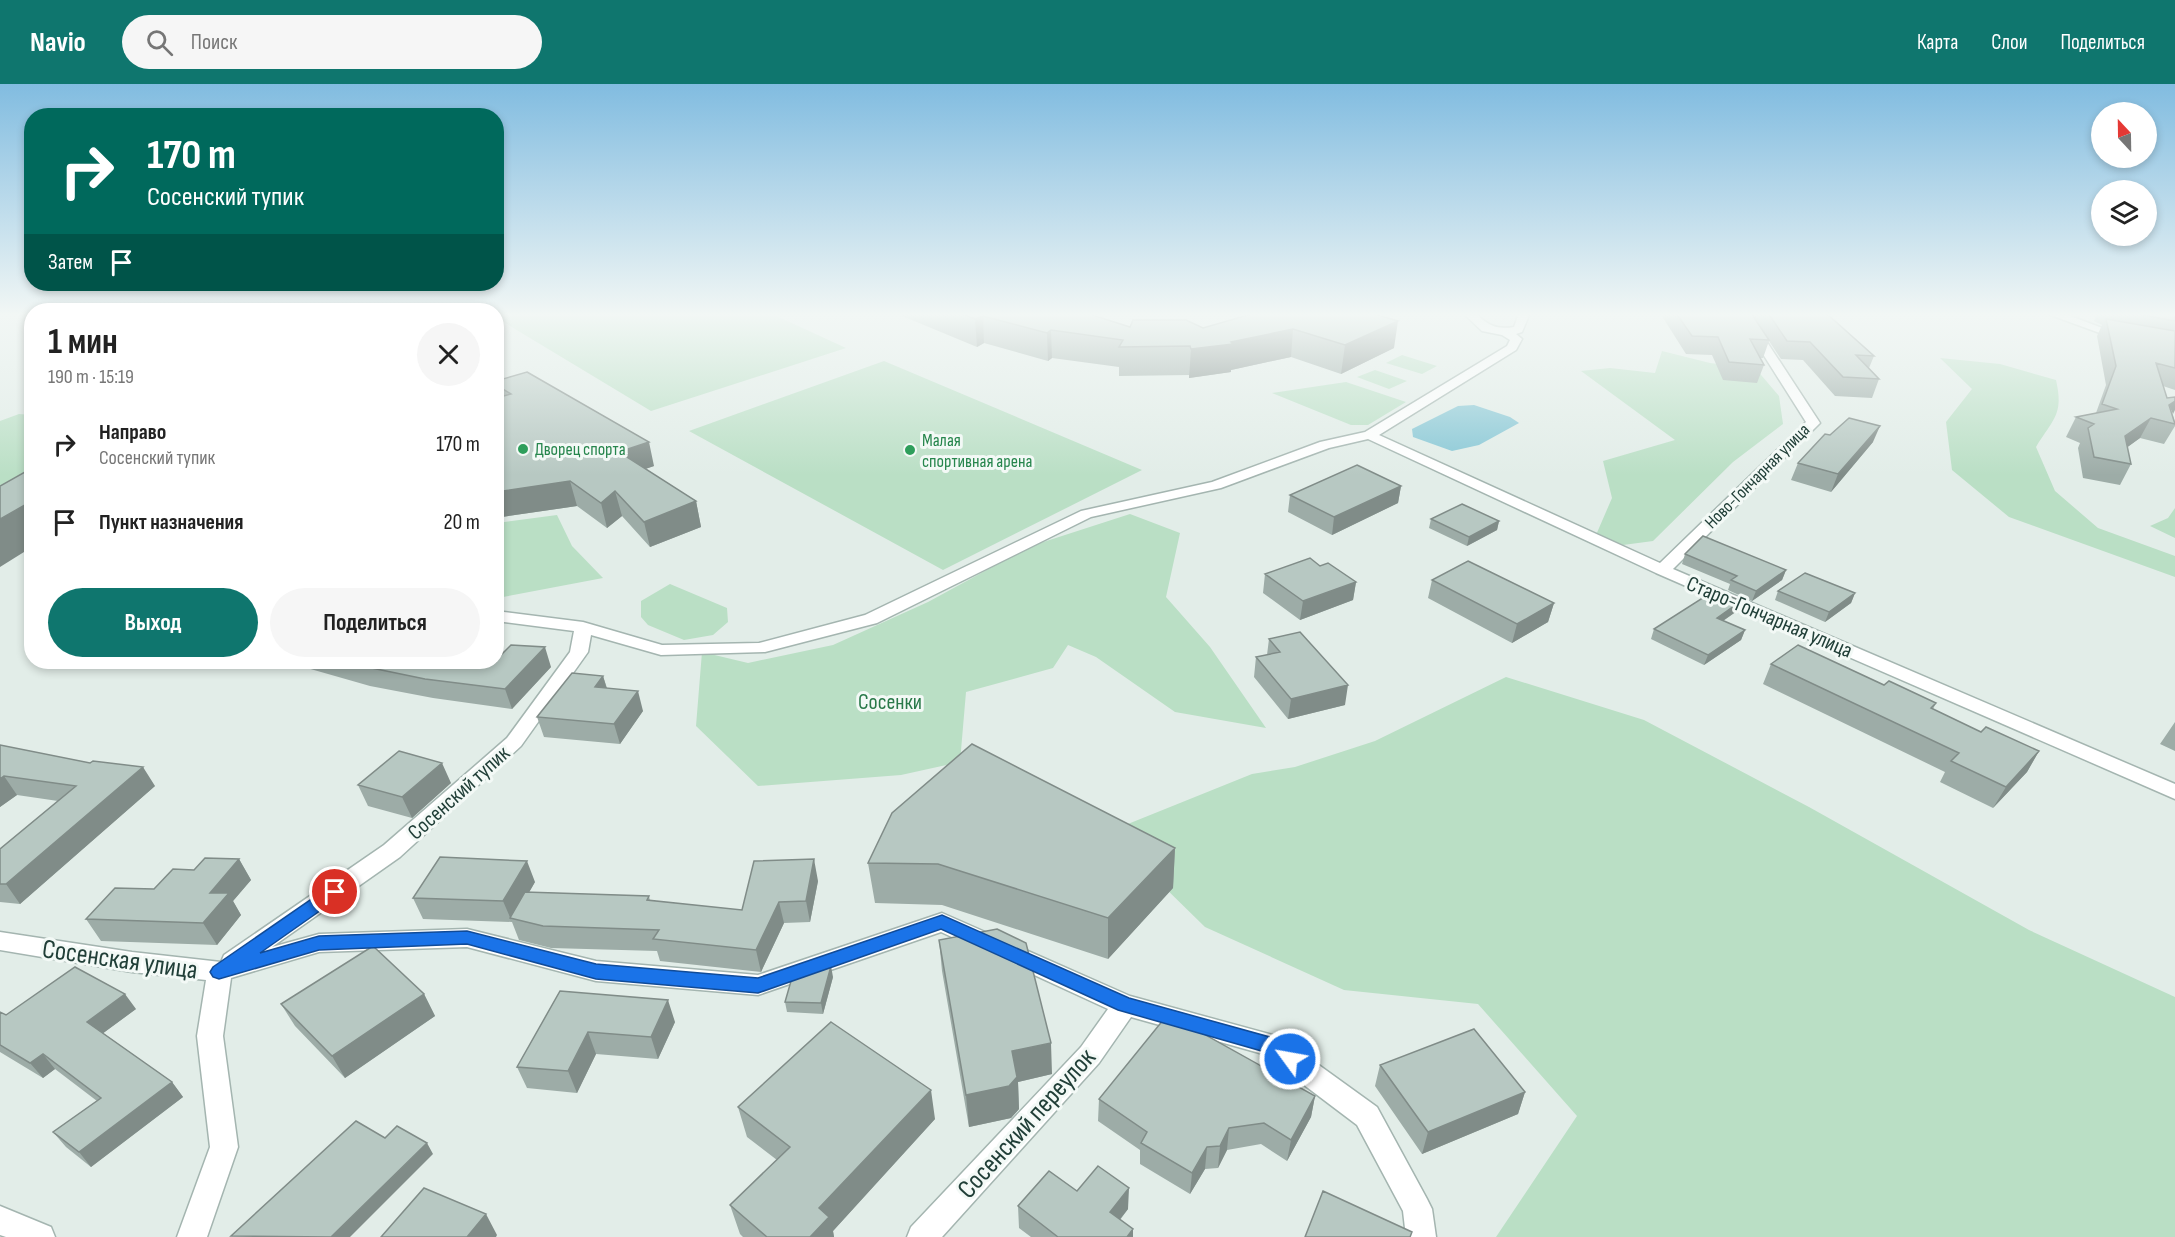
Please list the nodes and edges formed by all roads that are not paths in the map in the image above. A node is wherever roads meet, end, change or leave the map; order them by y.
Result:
1 (1481, 367) edge
2 (1776, 367) edge
3 (1369, 435) junction
4 (1662, 570) junction
5 (504, 617) edge
6 (583, 627) junction
7 (2175, 792) edge
8 (0, 941) edge
9 (219, 972) junction
10 (1125, 1005) junction
11 (0, 1220) edge
12 (40, 1237) edge
13 (192, 1237) edge
14 (922, 1237) edge
15 (1421, 1237) edge

1 - 3 street
2 - 4 street, Ново-Гончарная улица
3 - 4 street, Старо-Гончарная улица
3 - 6 street
4 - 7 street, Старо-Гончарная улица
5 - 6 street
6 - 9 street, Сосенский тупик
8 - 9 street, Сосенская улица
9 - 10 street
9 - 13 street, Сосенская улица
10 - 14 street, Сосенский переулок
10 - 15 street
11 - 12 street

